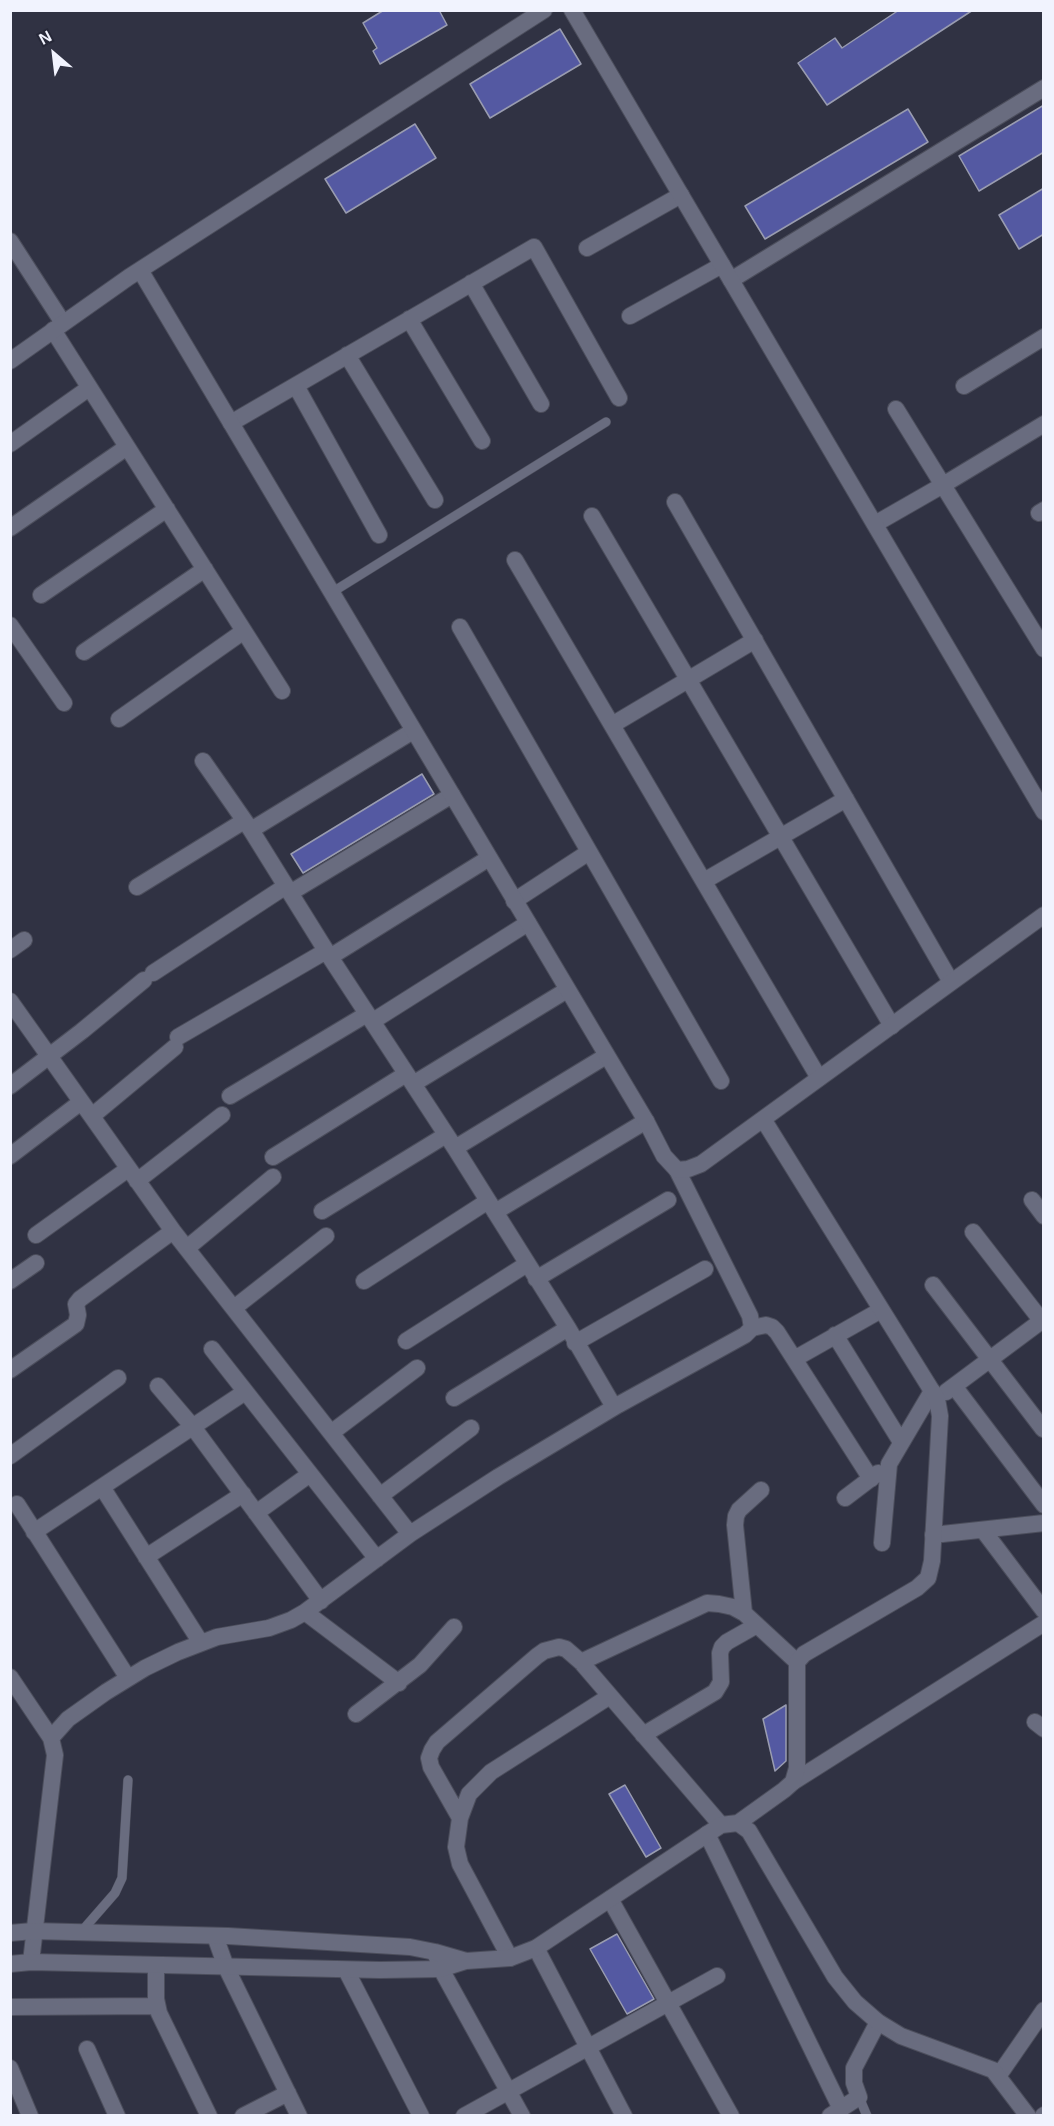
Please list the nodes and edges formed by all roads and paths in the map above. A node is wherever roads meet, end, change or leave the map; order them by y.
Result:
1 (544, 10) edge
2 (572, 10) edge
3 (1044, 88) edge
4 (681, 195) junction
5 (10, 241) edge
6 (587, 248) dead end
7 (722, 266) junction
8 (140, 270) junction
9 (731, 280) junction
10 (471, 283) junction
11 (630, 316) dead end
12 (409, 320) junction
13 (58, 327) junction
14 (1044, 337) edge
15 (347, 355) junction
16 (10, 361) edge
17 (296, 386) junction
18 (964, 386) dead end
19 (89, 388) junction
20 (619, 399) dead end
21 (541, 404) dead end
22 (896, 409) dead end
23 (606, 422) dead end
24 (231, 423) junction
25 (1044, 424) edge
26 (482, 441) dead end
27 (10, 444) edge
28 (127, 447) junction
29 (943, 486) junction
30 (435, 500) dead end
31 (675, 502) dead end
32 (167, 509) junction
33 (592, 516) dead end
34 (874, 524) junction
35 (10, 528) edge
36 (379, 535) dead end
37 (515, 561) dead end
38 (205, 569) junction
39 (331, 593) junction
40 (41, 595) dead end
41 (10, 625) edge
42 (460, 627) dead end
43 (244, 631) junction
44 (755, 640) junction
45 (1044, 649) edge
46 (84, 652) dead end
47 (688, 679) junction
48 (282, 691) dead end
49 (64, 703) dead end
50 (119, 719) dead end
51 (612, 724) junction
52 (413, 731) junction
53 (203, 761) dead end
54 (452, 795) junction
55 (846, 799) junction
56 (1044, 812) edge
57 (248, 826) junction
58 (781, 837) junction
59 (589, 852) junction
60 (489, 858) junction
61 (704, 882) junction
62 (137, 886) dead end
63 (288, 889) junction
64 (514, 901) junction
65 (1044, 915) edge
66 (528, 923) junction
67 (328, 954) junction
68 (951, 982) junction
69 (567, 990) junction
70 (10, 1001) edge
71 (370, 1018) junction
72 (892, 1026) junction
73 (50, 1056) junction
74 (606, 1056) junction
75 (819, 1078) junction
76 (410, 1079) junction
77 (722, 1081) dead end
78 (10, 1086) edge
79 (230, 1096) dead end
80 (81, 1102) junction
81 (222, 1115) dead end
82 (92, 1116) junction
83 (763, 1119) junction
84 (646, 1121) junction
85 (451, 1142) junction
86 (10, 1156) edge
87 (273, 1157) dead end
88 (677, 1170) junction
89 (132, 1175) junction
90 (273, 1177) dead end
91 (668, 1200) dead end
92 (1032, 1200) dead end
93 (491, 1207) junction
94 (322, 1211) dead end
95 (1044, 1216) edge
96 (173, 1231) junction
97 (973, 1232) dead end
98 (36, 1235) dead end
99 (326, 1236) dead end
100 (187, 1248) junction
101 (36, 1263) dead end
102 (527, 1264) junction
103 (705, 1269) dead end
104 (536, 1279) junction
105 (10, 1281) edge
106 (364, 1281) dead end
107 (933, 1285) dead end
108 (234, 1308) junction
109 (881, 1310) junction
110 (1042, 1319) edge
111 (752, 1328) junction
112 (835, 1335) junction
113 (572, 1336) junction
114 (406, 1341) dead end
115 (212, 1349) dead end
116 (796, 1358) junction
117 (989, 1360) junction
118 (417, 1368) dead end
119 (10, 1370) edge
120 (118, 1378) dead end
121 (158, 1386) dead end
122 (954, 1386) junction
123 (245, 1392) junction
124 (935, 1395) junction
125 (454, 1398) dead end
126 (614, 1407) junction
127 (193, 1426) junction
128 (471, 1428) dead end
129 (1043, 1429) edge
130 (332, 1433) junction
131 (901, 1442) junction
132 (10, 1456) edge
133 (889, 1464) junction
134 (310, 1474) junction
135 (871, 1479) junction
136 (102, 1487) junction
137 (760, 1490) dead end
138 (243, 1494) junction
139 (381, 1496) junction
140 (845, 1498) dead end
141 (17, 1504) dead end
142 (1044, 1505) edge
143 (256, 1513) junction
144 (1044, 1523) edge
145 (983, 1530) junction
146 (34, 1532) junction
147 (410, 1533) junction
148 (933, 1535) junction
149 (882, 1543) dead end
150 (146, 1557) junction
151 (377, 1559) junction
152 (321, 1601) junction
153 (1044, 1611) edge
154 (305, 1612) junction
155 (744, 1613) junction
156 (1044, 1623) edge
157 (757, 1625) junction
158 (454, 1627) dead end
159 (201, 1643) junction
160 (581, 1662) junction
161 (797, 1662) junction
162 (10, 1677) edge
163 (128, 1678) junction
164 (399, 1683) junction
165 (610, 1696) junction
166 (356, 1714) dead end
167 (643, 1735) junction
168 (51, 1738) junction
169 (128, 1780) dead end
170 (793, 1782) junction
171 (460, 1818) junction
172 (738, 1823) junction
173 (714, 1830) junction
174 (610, 1899) junction
175 (33, 1931) junction
176 (10, 1932) edge
177 (81, 1932) junction
178 (215, 1936) junction
179 (536, 1948) junction
180 (435, 1952) junction
181 (510, 1958) junction
182 (466, 1960) junction
183 (31, 1962) junction
184 (10, 1964) edge
185 (156, 1965) junction
186 (226, 1967) junction
187 (441, 1969) junction
188 (346, 1970) junction
189 (717, 1976) dead end
190 (669, 2003) junction
191 (157, 2006) junction
192 (10, 2007) edge
193 (1044, 2010) edge
194 (878, 2022) junction
195 (590, 2047) junction
196 (87, 2049) dead end
197 (10, 2068) edge
198 (996, 2073) junction
199 (508, 2092) junction
200 (288, 2093) junction
201 (859, 2097) junction
202 (836, 2112) edge
203 (30, 2115) edge
204 (117, 2115) edge
205 (209, 2115) edge
206 (243, 2115) edge
207 (299, 2115) edge
208 (421, 2115) edge
209 (464, 2115) edge
210 (522, 2115) edge
211 (624, 2115) edge
212 (731, 2115) edge
213 (867, 2115) edge
214 (1028, 2115) edge

1 - 8 street
2 - 4 street
3 - 9 street
4 - 6 street
4 - 7 street
5 - 13 street
7 - 9 street
7 - 11 street
8 - 13 street
8 - 24 street
9 - 34 street
10 - 12 street
10 - 20 street
10 - 21 street
12 - 15 street
12 - 26 street
13 - 16 street
13 - 19 street
14 - 18 street
15 - 17 street
15 - 30 street
17 - 24 street
17 - 36 street
19 - 27 street
19 - 28 street
22 - 29 street
23 - 39 lane
24 - 39 street
25 - 29 street
28 - 32 street
28 - 35 street
29 - 34 street
29 - 45 street
31 - 44 street
32 - 38 street
32 - 40 street
33 - 47 street
34 - 56 street
37 - 51 street
38 - 43 street
38 - 46 street
39 - 52 street
41 - 49 street
42 - 59 street
43 - 48 street
43 - 50 street
44 - 47 street
44 - 55 street
47 - 51 street
47 - 58 street
51 - 61 street
52 - 54 street
52 - 57 street
53 - 57 street
54 - 60 street
54 - 63 street
55 - 58 street
55 - 68 street
57 - 62 street
57 - 63 street
58 - 61 street
58 - 72 street
59 - 64 street
59 - 77 street
60 - 64 street
60 - 67 street
61 - 75 street
63 - 67 street
63 - 73 street
64 - 66 street
65 - 68 street
66 - 69 street
66 - 71 street
67 - 71 street
67 - 82 street
68 - 72 street
69 - 74 street
69 - 76 street
70 - 73 street
71 - 76 street
71 - 79 street
72 - 75 street
73 - 78 street
73 - 80 street
74 - 84 street
74 - 85 street
75 - 83 street
76 - 85 street
76 - 87 street
80 - 82 street
80 - 86 street
81 - 89 street
82 - 89 street
83 - 88 street
83 - 109 street
84 - 88 street
84 - 93 street
85 - 93 street
85 - 94 street
88 - 111 street
89 - 96 street
89 - 98 street
90 - 100 street
91 - 104 street
92 - 95 street
93 - 102 street
93 - 106 street
96 - 100 street
96 - 119 street
97 - 110 street
99 - 108 street
100 - 108 street
101 - 105 street
102 - 104 street
102 - 114 street
103 - 113 street
104 - 113 street
107 - 117 street
108 - 130 street
109 - 112 street
109 - 124 street
110 - 117 street
111 - 116 street
111 - 126 street
112 - 116 street
112 - 131 street
113 - 125 street
113 - 126 street
115 - 123 street
116 - 135 street
117 - 122 street
117 - 129 street
118 - 130 street
120 - 132 street
121 - 127 street
122 - 124 street
122 - 142 street
123 - 127 street
123 - 134 street
124 - 131 street
124 - 148 street
126 - 147 street
127 - 136 street
127 - 138 street
128 - 139 street
130 - 139 street
131 - 133 street
133 - 135 street
133 - 149 street
134 - 143 street
134 - 151 street
135 - 140 street
136 - 146 street
136 - 150 street
137 - 155 street
138 - 143 street
138 - 150 street
139 - 147 street
141 - 146 street
143 - 152 street
144 - 145 street
145 - 148 street
145 - 153 street
146 - 163 street
147 - 151 street
148 - 161 street
150 - 159 street
151 - 152 street
152 - 154 street
154 - 159 street
154 - 164 street
155 - 157 street
155 - 160 street
156 - 170 street
157 - 161 street
157 - 167 street
158 - 164 street
159 - 163 street
160 - 165 street
160 - 171 street
161 - 170 street
162 - 168 street
163 - 168 street
164 - 166 street
165 - 167 street
165 - 171 street
167 - 173 street
168 - 175 street
169 - 177 lane
170 - 172 street
171 - 181 street
172 - 173 street
172 - 194 street
173 - 174 street
173 - 202 street
174 - 179 street
174 - 190 street
175 - 176 street
175 - 177 street
175 - 183 street
177 - 178 street
178 - 180 street
178 - 186 street
179 - 181 street
179 - 195 street
180 - 182 street
180 - 187 street
181 - 182 street
182 - 187 street
183 - 184 street
183 - 185 street
185 - 186 street
185 - 191 street
186 - 188 street
186 - 200 street
187 - 188 street
187 - 199 street
188 - 208 street
189 - 190 street
190 - 195 street
190 - 212 street
191 - 192 street
191 - 205 street
193 - 198 street
194 - 198 street
194 - 201 street
195 - 199 street
195 - 211 street
196 - 204 street
197 - 203 street
198 - 214 street
199 - 209 street
199 - 210 street
200 - 206 street
200 - 207 street
201 - 202 street
201 - 213 lane

